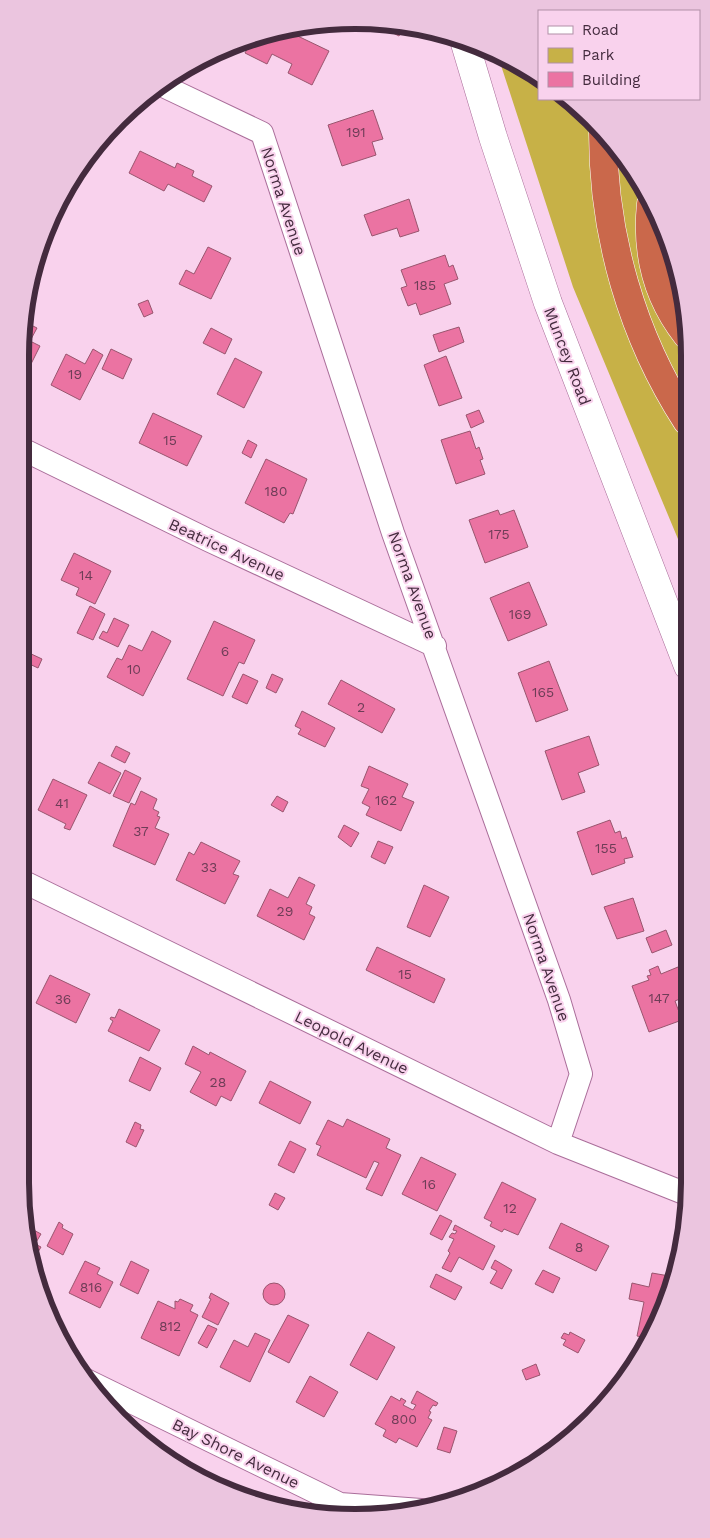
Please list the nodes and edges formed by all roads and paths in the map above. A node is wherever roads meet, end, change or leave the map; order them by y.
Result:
1 (467, 49) edge
2 (168, 88) edge
3 (603, 143) edge
4 (650, 216) edge
5 (680, 324) edge
6 (681, 410) edge
7 (29, 452) edge
8 (435, 646) junction
9 (681, 648) edge
10 (29, 884) edge
11 (558, 1143) junction
12 (681, 1192) edge
13 (100, 1387) edge
14 (387, 1507) edge

1 - 9 street, Muncey Road
2 - 8 street, Norma Avenue
3 - 6 highway
4 - 5 highway
7 - 8 street, Beatrice Avenue
8 - 11 street, Norma Avenue
10 - 11 street, Leopold Avenue
11 - 12 street, Leopold Avenue
13 - 14 street, Bay Shore Avenue

